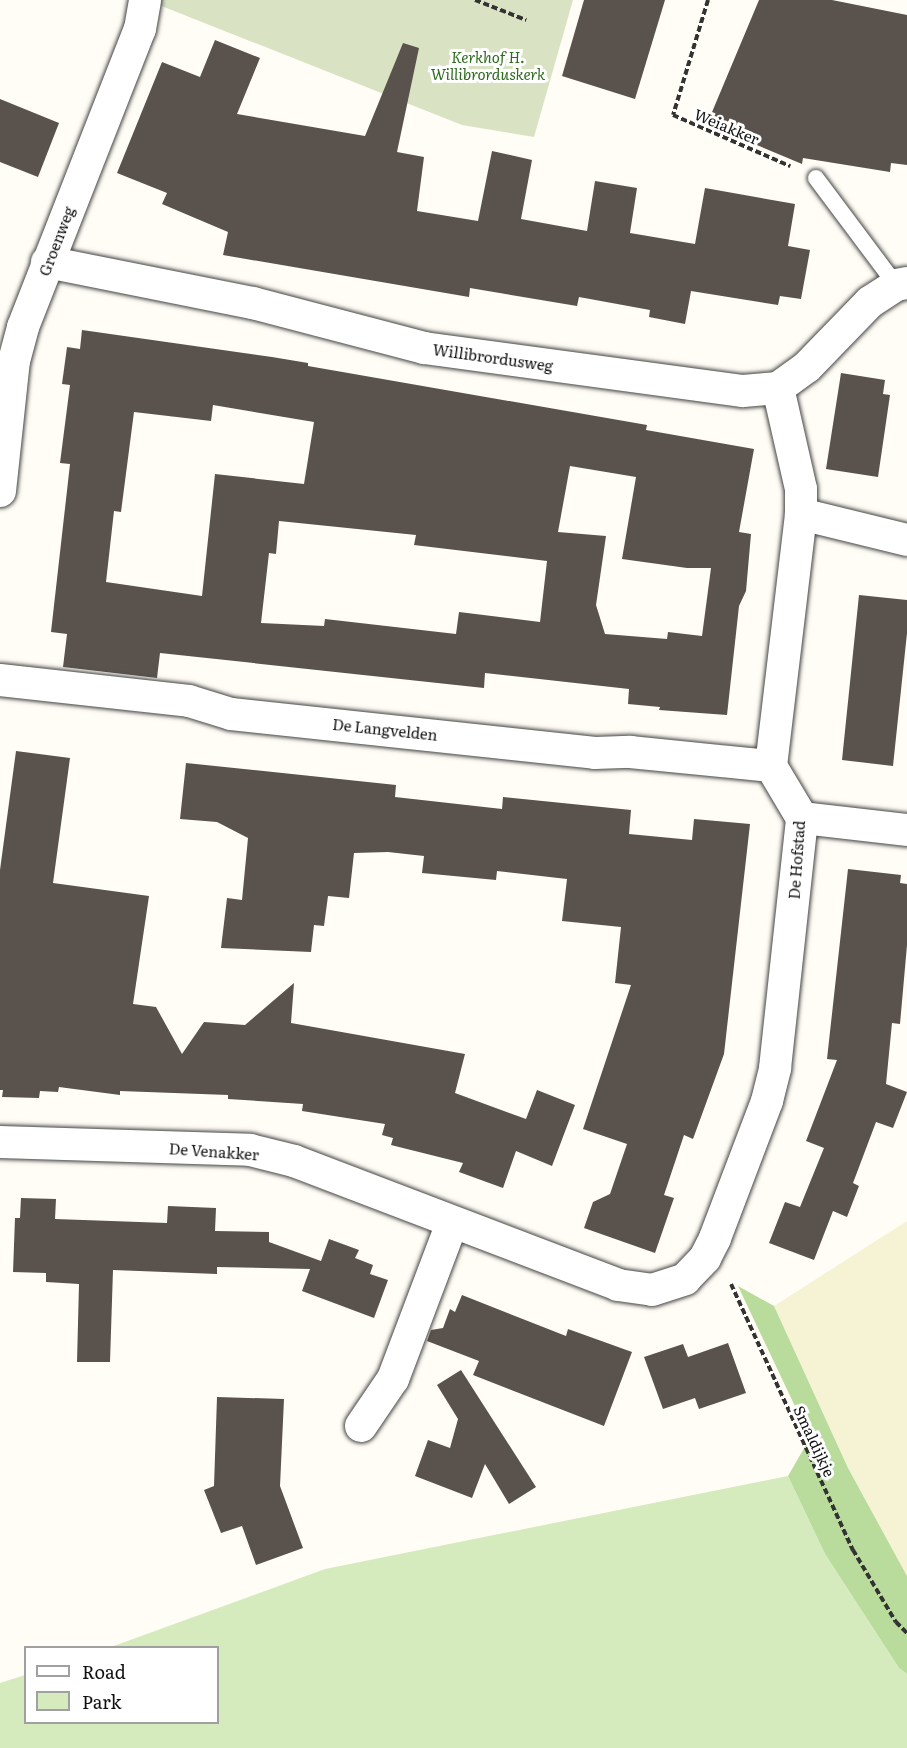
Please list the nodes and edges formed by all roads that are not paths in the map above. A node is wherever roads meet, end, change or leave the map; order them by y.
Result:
1 (145, 0) edge
2 (816, 178) road end
3 (47, 262) junction
4 (901, 284) edge
5 (777, 387) junction
6 (0, 491) edge
7 (801, 514) junction
8 (907, 540) edge
9 (0, 680) edge
10 (771, 766) junction
11 (802, 818) junction
12 (907, 830) edge
13 (0, 1142) edge
14 (452, 1223) junction
15 (705, 1258) joint
16 (361, 1426) dead end

1 - 3 street, Groenweg
2 - 4 lane
3 - 5 street, Willibrordusweg
3 - 6 street, Groenweg
4 - 5 street, Willibrordusweg
5 - 7 street
7 - 8 street
7 - 10 street
9 - 10 street, De Langvelden
10 - 11 street, De Hofstad
11 - 12 street
11 - 15 street, De Hofstad
13 - 14 street, De Venakker
14 - 15 street, De Venakker
14 - 16 street

